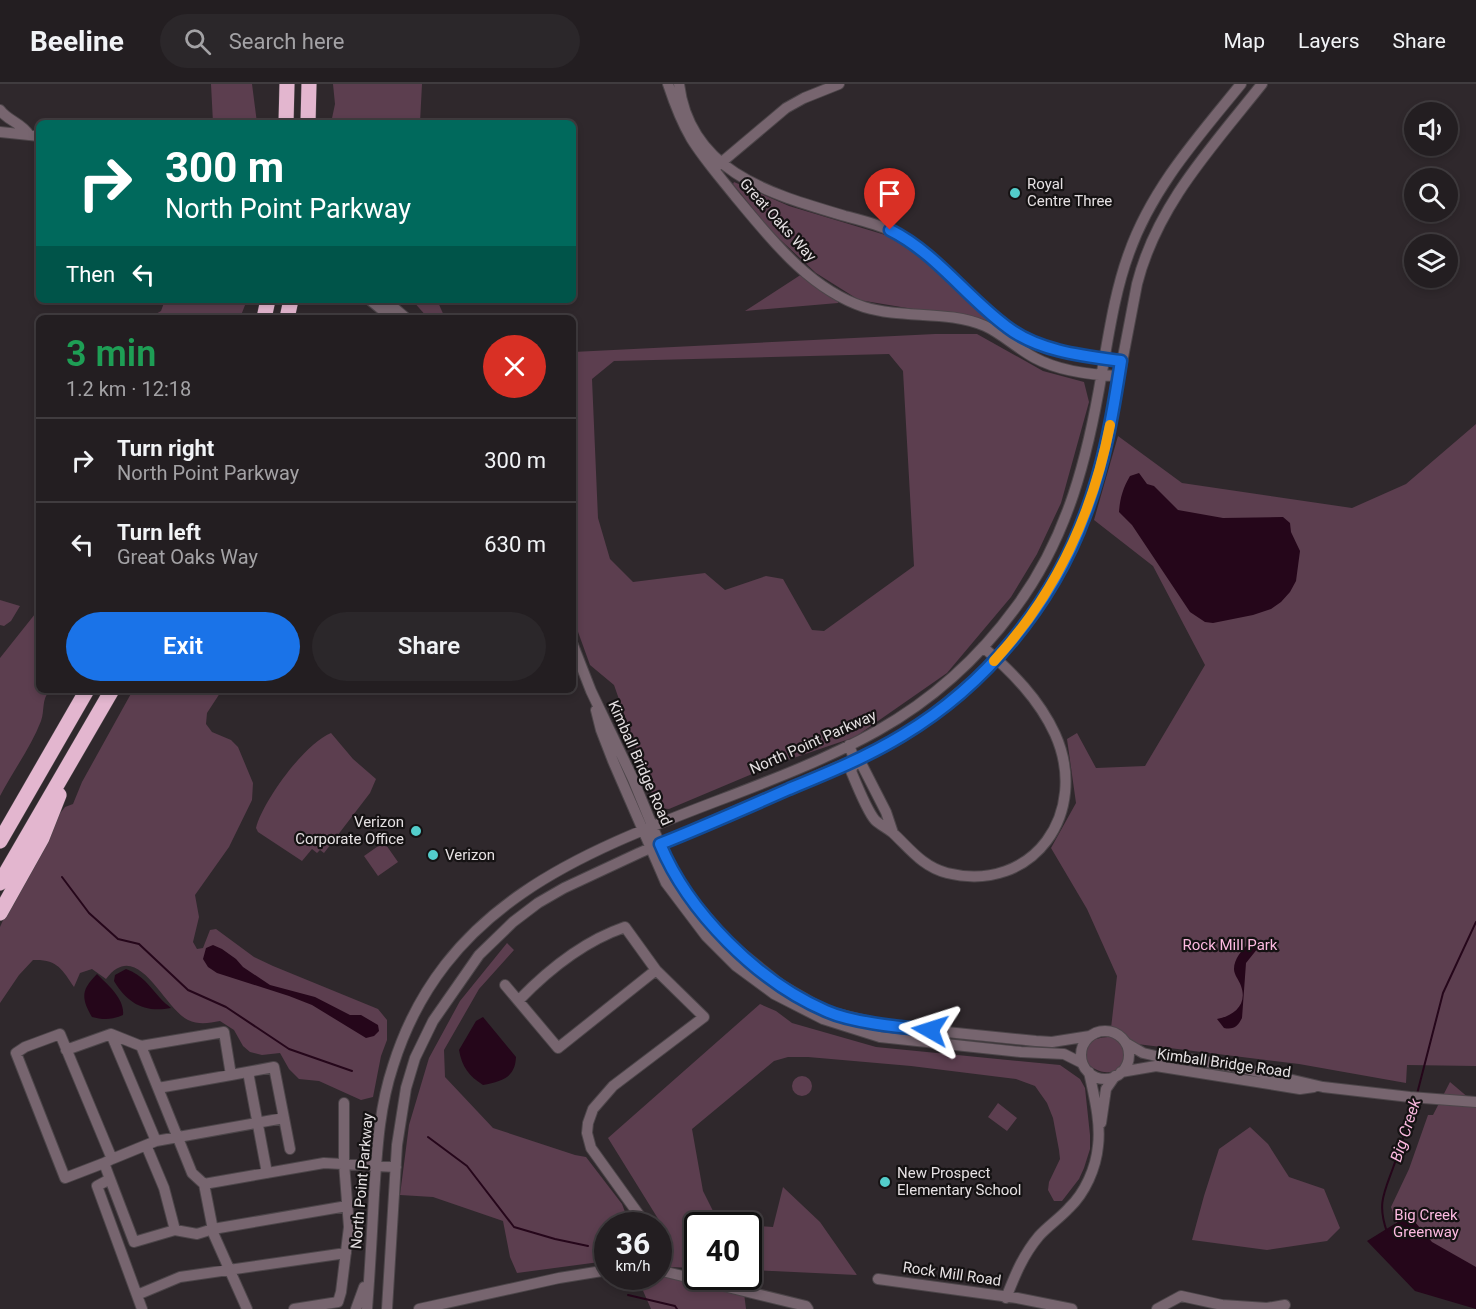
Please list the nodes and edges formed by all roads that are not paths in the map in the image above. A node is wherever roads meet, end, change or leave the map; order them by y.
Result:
1 (287, 84) edge
2 (309, 84) edge
3 (668, 84) edge
4 (679, 84) edge
5 (838, 84) edge
6 (1240, 84) edge
7 (1262, 84) edge
8 (0, 110) edge
9 (286, 120) edge
10 (308, 120) edge
11 (0, 132) edge
12 (34, 136) edge
13 (717, 166) junction
14 (374, 303) edge
15 (388, 303) edge
16 (388, 315) edge
17 (402, 315) edge
18 (1105, 359) junction
19 (1121, 361) junction
20 (1102, 376) junction
21 (1119, 376) junction
22 (983, 647) junction
23 (576, 653) edge
24 (996, 658) junction
25 (85, 693) edge
26 (110, 693) edge
27 (849, 746) junction
28 (855, 761) junction
29 (64, 772) junction
30 (648, 829) junction
31 (0, 841) edge
32 (655, 846) junction
33 (0, 883) edge
34 (0, 913) edge
35 (465, 941) junction
36 (479, 955) junction
37 (656, 970) junction
38 (506, 985) dead end
39 (519, 1000) junction
40 (111, 1034) junction
41 (1090, 1036) junction
42 (1126, 1043) junction
43 (141, 1046) junction
44 (66, 1050) junction
45 (1082, 1063) junction
46 (248, 1072) junction
47 (1089, 1072) junction
48 (1118, 1074) junction
49 (231, 1075) junction
50 (1323, 1087) junction
51 (158, 1088) junction
52 (1476, 1102) edge
53 (344, 1103) dead end
54 (284, 1118) junction
55 (258, 1123) junction
56 (1099, 1129) junction
57 (177, 1138) junction
58 (151, 1143) junction
59 (290, 1149) dead end
60 (108, 1161) junction
61 (344, 1163) junction
62 (376, 1166) junction
63 (396, 1167) junction
64 (267, 1173) junction
65 (110, 1179) junction
66 (204, 1184) junction
67 (347, 1206) junction
68 (637, 1212) edge
69 (213, 1229) junction
70 (175, 1230) junction
71 (134, 1242) junction
72 (120, 1250) junction
73 (346, 1253) junction
74 (369, 1270) junction
75 (231, 1271) junction
76 (594, 1272) edge
77 (672, 1273) edge
78 (878, 1279) dead end
79 (137, 1295) junction
80 (1006, 1298) junction
81 (1285, 1305) dead end
82 (450, 1306) edge
83 (142, 1309) edge
84 (247, 1309) edge
85 (294, 1309) edge
86 (356, 1309) edge
87 (367, 1309) edge
88 (387, 1309) edge
89 (419, 1309) edge
90 (808, 1309) edge
91 (1069, 1309) edge
92 (1157, 1309) edge

1 - 9 highway
2 - 10 highway
3 - 13 street, Great Oaks Way
4 - 13 street, Great Oaks Way
5 - 13 street
6 - 18 street, North Point Parkway
7 - 19 street
8 - 12 street
11 - 12 street
13 - 18 street, Great Oaks Way
13 - 20 street, Great Oaks Way
14 - 16 street
15 - 17 street
18 - 19 street, Great Oaks Way
18 - 20 street, North Point Parkway
19 - 21 street
20 - 21 street, Great Oaks Way
20 - 22 street, North Point Parkway
21 - 24 street
22 - 24 street
22 - 27 street, North Point Parkway
23 - 30 street, Kimball Bridge Road
24 - 28 street
24 - 28 street
25 - 31 highway
26 - 29 highway
27 - 28 street
27 - 30 street, North Point Parkway
28 - 32 street
29 - 33 highway
29 - 34 highway
30 - 32 street, Kimball Bridge Road
30 - 35 street, North Point Parkway
32 - 36 street
32 - 41 street, Kimball Bridge Road
32 - 45 street, Kimball Bridge Road
35 - 36 street
35 - 62 street, North Point Parkway
36 - 63 street
37 - 39 street
37 - 39 street
37 - 68 street
38 - 39 street
40 - 43 street
40 - 44 street
40 - 58 street
41 - 42 street
41 - 45 street
42 - 48 street
42 - 50 street, Kimball Bridge Road
43 - 49 street
43 - 51 street
44 - 60 street
44 - 60 street
45 - 47 street
46 - 49 street
46 - 54 street
46 - 55 street
47 - 48 street
47 - 56 street, Rock Mill Road
48 - 50 street, Kimball Bridge Road
48 - 56 street, Rock Mill Road
49 - 51 street
50 - 52 street, Kimball Bridge Road
51 - 57 street
53 - 61 street
54 - 55 street
54 - 59 street
55 - 57 street
55 - 64 street
56 - 80 street, Rock Mill Road
57 - 58 street
57 - 66 street
58 - 60 street
58 - 70 street
60 - 65 street
61 - 62 street
61 - 64 street
61 - 67 street
62 - 63 street
62 - 74 street, North Point Parkway
63 - 88 street
64 - 66 street
65 - 71 street
65 - 72 street
66 - 69 street
67 - 69 street
67 - 73 street
69 - 70 street
69 - 75 street
70 - 71 street
71 - 72 street
72 - 79 street
73 - 75 street
73 - 85 street
74 - 86 street
74 - 87 street, North Point Parkway
75 - 79 street
75 - 84 street
76 - 82 street
77 - 90 street
78 - 80 street, Rock Mill Road
79 - 83 street
80 - 91 street
81 - 92 street
82 - 89 street

